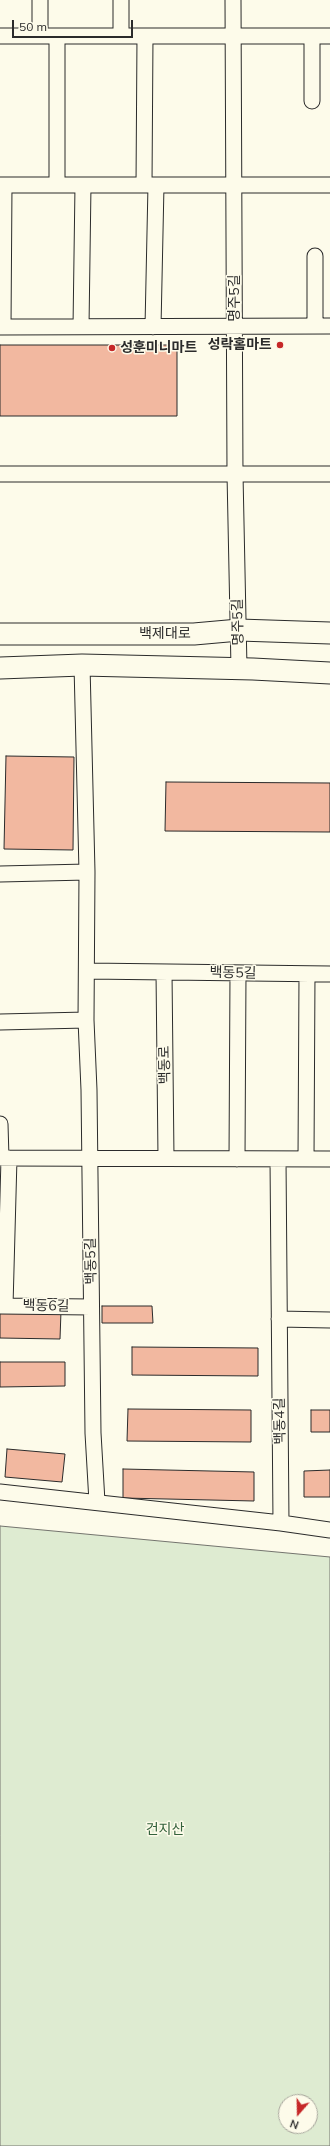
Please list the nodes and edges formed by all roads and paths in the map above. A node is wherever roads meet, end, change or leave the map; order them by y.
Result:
1 (40, 0) edge
2 (121, 0) edge
3 (234, 0) edge
4 (0, 36) edge
5 (40, 36) junction
6 (57, 36) junction
7 (121, 36) junction
8 (146, 36) junction
9 (234, 36) junction
10 (312, 36) junction
11 (330, 36) edge
12 (312, 101) dead end
13 (2, 185) edge
14 (58, 185) junction
15 (83, 185) junction
16 (150, 185) junction
17 (234, 185) junction
18 (330, 185) edge
19 (315, 256) dead end
20 (315, 326) junction
21 (330, 326) edge
22 (2, 327) edge
23 (81, 327) junction
24 (154, 327) junction
25 (235, 327) junction
26 (0, 474) edge
27 (236, 474) junction
28 (330, 474) edge
29 (238, 630) junction
30 (330, 633) edge
31 (0, 634) edge
32 (82, 666) junction
33 (0, 668) edge
34 (239, 668) junction
35 (330, 673) edge
36 (87, 872) junction
37 (0, 874) edge
38 (88, 971) junction
39 (164, 972) junction
40 (238, 973) junction
41 (307, 974) junction
42 (330, 974) edge
43 (86, 1020) junction
44 (0, 1022) edge
45 (0, 1124) edge
46 (3, 1158) edge
47 (90, 1158) junction
48 (166, 1158) junction
49 (237, 1159) junction
50 (278, 1159) junction
51 (306, 1159) junction
52 (330, 1159) edge
53 (2, 1306) edge
54 (91, 1307) junction
55 (279, 1319) junction
56 (330, 1320) edge
57 (0, 1492) edge
58 (97, 1502) junction
59 (281, 1522) junction
60 (330, 1530) edge

1 - 5 street
2 - 7 street
3 - 9 street, 명주5길
4 - 5 street
5 - 6 street
6 - 7 street
6 - 14 street
7 - 8 street
8 - 9 street
8 - 16 street
9 - 10 street
9 - 17 street, 명주5길
10 - 11 street
10 - 12 street
13 - 14 street
13 - 22 street
14 - 15 street
15 - 16 street
15 - 23 street
16 - 17 street
16 - 24 street
17 - 18 street
17 - 25 street, 명주5길
19 - 20 street
20 - 21 street
20 - 25 street
22 - 23 street
23 - 24 street
24 - 25 street
25 - 27 street, 명주5길
26 - 27 street
27 - 28 street
27 - 29 street, 명주5길
29 - 30 street, 백제대로
29 - 31 street, 백제대로
29 - 34 street, 명주5길
32 - 33 street
32 - 34 street
32 - 36 street, 백동5길
34 - 35 street
36 - 37 street
36 - 38 street, 백동5길
38 - 39 street, 백동5길
38 - 43 street, 백동5길
39 - 40 street, 백동5길
39 - 48 street, 백동로
40 - 41 street, 백동5길
40 - 49 street
41 - 42 street, 백동5길
41 - 51 street
43 - 44 street
43 - 47 street, 백동5길
45 - 46 street
46 - 47 street
46 - 53 street
47 - 48 street
47 - 54 street, 백동5길
48 - 49 street
49 - 50 street
50 - 51 street
50 - 55 street, 백동4길
51 - 52 street
53 - 54 street, 백동6길
54 - 58 street, 백동5길
55 - 56 street
55 - 59 street, 백동4길
57 - 58 street
58 - 59 street
59 - 60 street

